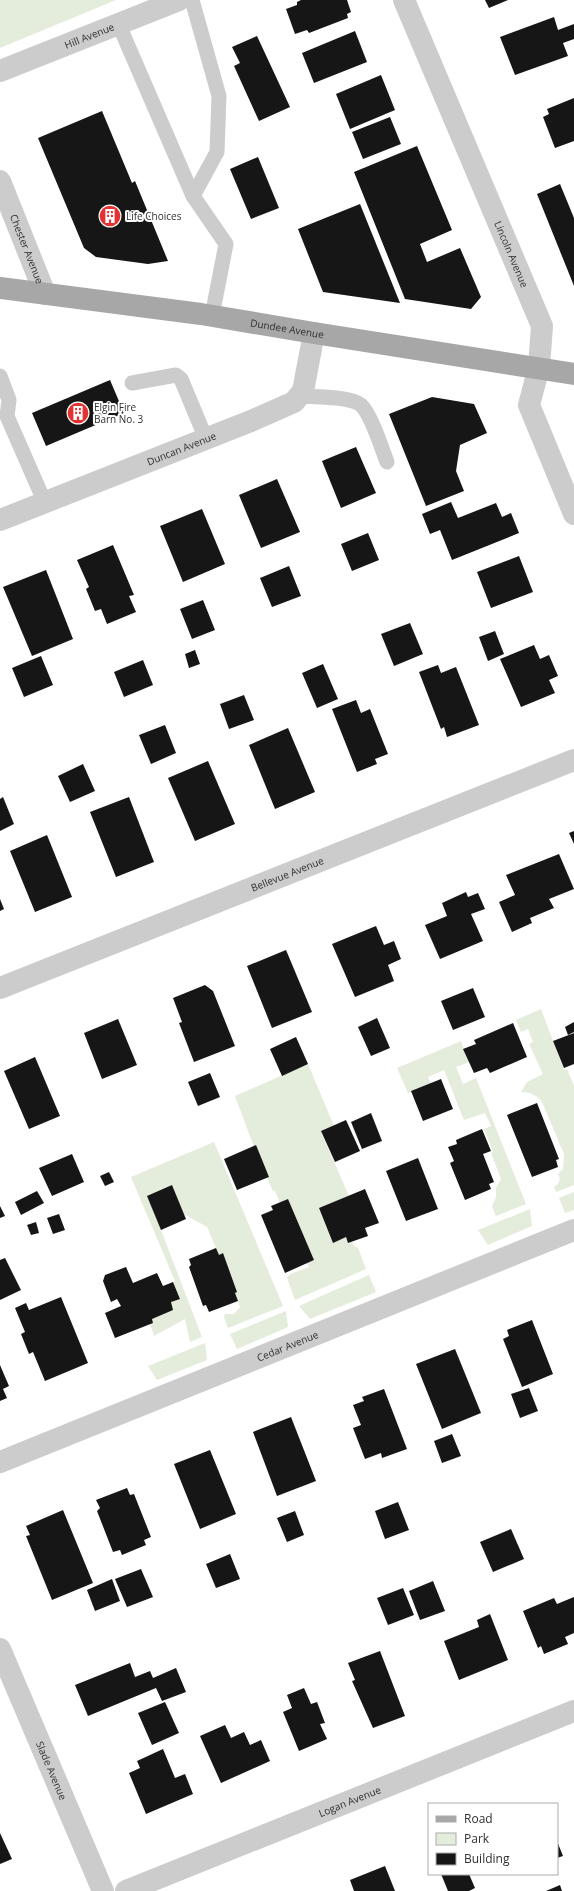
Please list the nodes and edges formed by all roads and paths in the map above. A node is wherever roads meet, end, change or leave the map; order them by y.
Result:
1 (179, 0) edge
2 (192, 0) edge
3 (404, 0) edge
4 (119, 25) junction
5 (0, 71) edge
6 (0, 181) edge
7 (193, 196) junction
8 (0, 288) edge
9 (46, 294) junction
10 (212, 316) junction
11 (314, 333) junction
12 (539, 367) junction
13 (574, 374) edge
14 (0, 376) edge
15 (132, 383) dead end
16 (300, 396) junction
17 (206, 439) junction
18 (387, 462) dead end
19 (45, 503) junction
20 (574, 514) edge
21 (0, 520) edge
22 (574, 760) edge
23 (0, 988) edge
24 (574, 1230) edge
25 (0, 1462) edge
26 (0, 1649) edge
27 (574, 1711) edge
28 (103, 1891) edge
29 (126, 1891) edge

1 - 4 street, Hill Avenue
2 - 7 lane
3 - 12 street, Lincoln Avenue
4 - 5 street, Hill Avenue
4 - 7 lane
6 - 9 street, Chester Avenue
7 - 10 lane
8 - 9 main road, Dundee Avenue
9 - 10 main road, Dundee Avenue
10 - 11 main road, Dundee Avenue
11 - 12 main road, Dundee Avenue
11 - 16 street
12 - 13 main road, Dundee Avenue
12 - 20 street, Lincoln Avenue
14 - 19 lane
15 - 17 lane
16 - 17 street, Duncan Avenue
16 - 18 lane
17 - 19 street, Duncan Avenue
19 - 21 street, Duncan Avenue
22 - 23 street, Bellevue Avenue
24 - 25 street, Cedar Avenue
26 - 28 street, Slade Avenue
27 - 29 street, Logan Avenue

